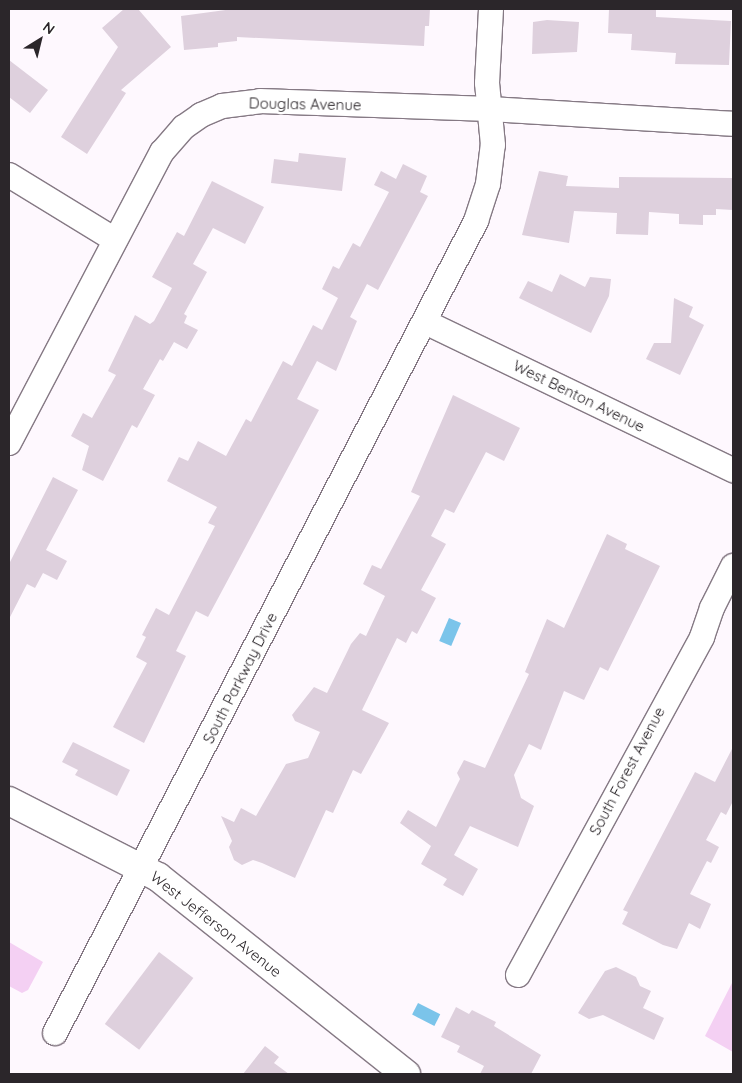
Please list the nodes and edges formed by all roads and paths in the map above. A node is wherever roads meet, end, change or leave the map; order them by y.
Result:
1 (491, 9) edge
2 (490, 109) junction
3 (733, 124) edge
4 (9, 175) edge
5 (115, 240) junction
6 (425, 322) junction
7 (9, 443) edge
8 (733, 470) edge
9 (733, 566) edge
10 (9, 801) edge
11 (143, 868) junction
12 (518, 975) dead end
13 (55, 1033) dead end
14 (406, 1074) edge

1 - 2 street, South Parkway Drive
2 - 3 street, Douglas Avenue
2 - 5 street, Douglas Avenue
2 - 6 street, South Parkway Drive
4 - 5 street
5 - 7 street, Douglas Avenue
6 - 8 street, West Benton Avenue
6 - 11 street, South Parkway Drive
9 - 12 street, South Forest Avenue
10 - 11 street, West Jefferson Avenue
11 - 13 street, South Parkway Drive
11 - 14 street, West Jefferson Avenue

